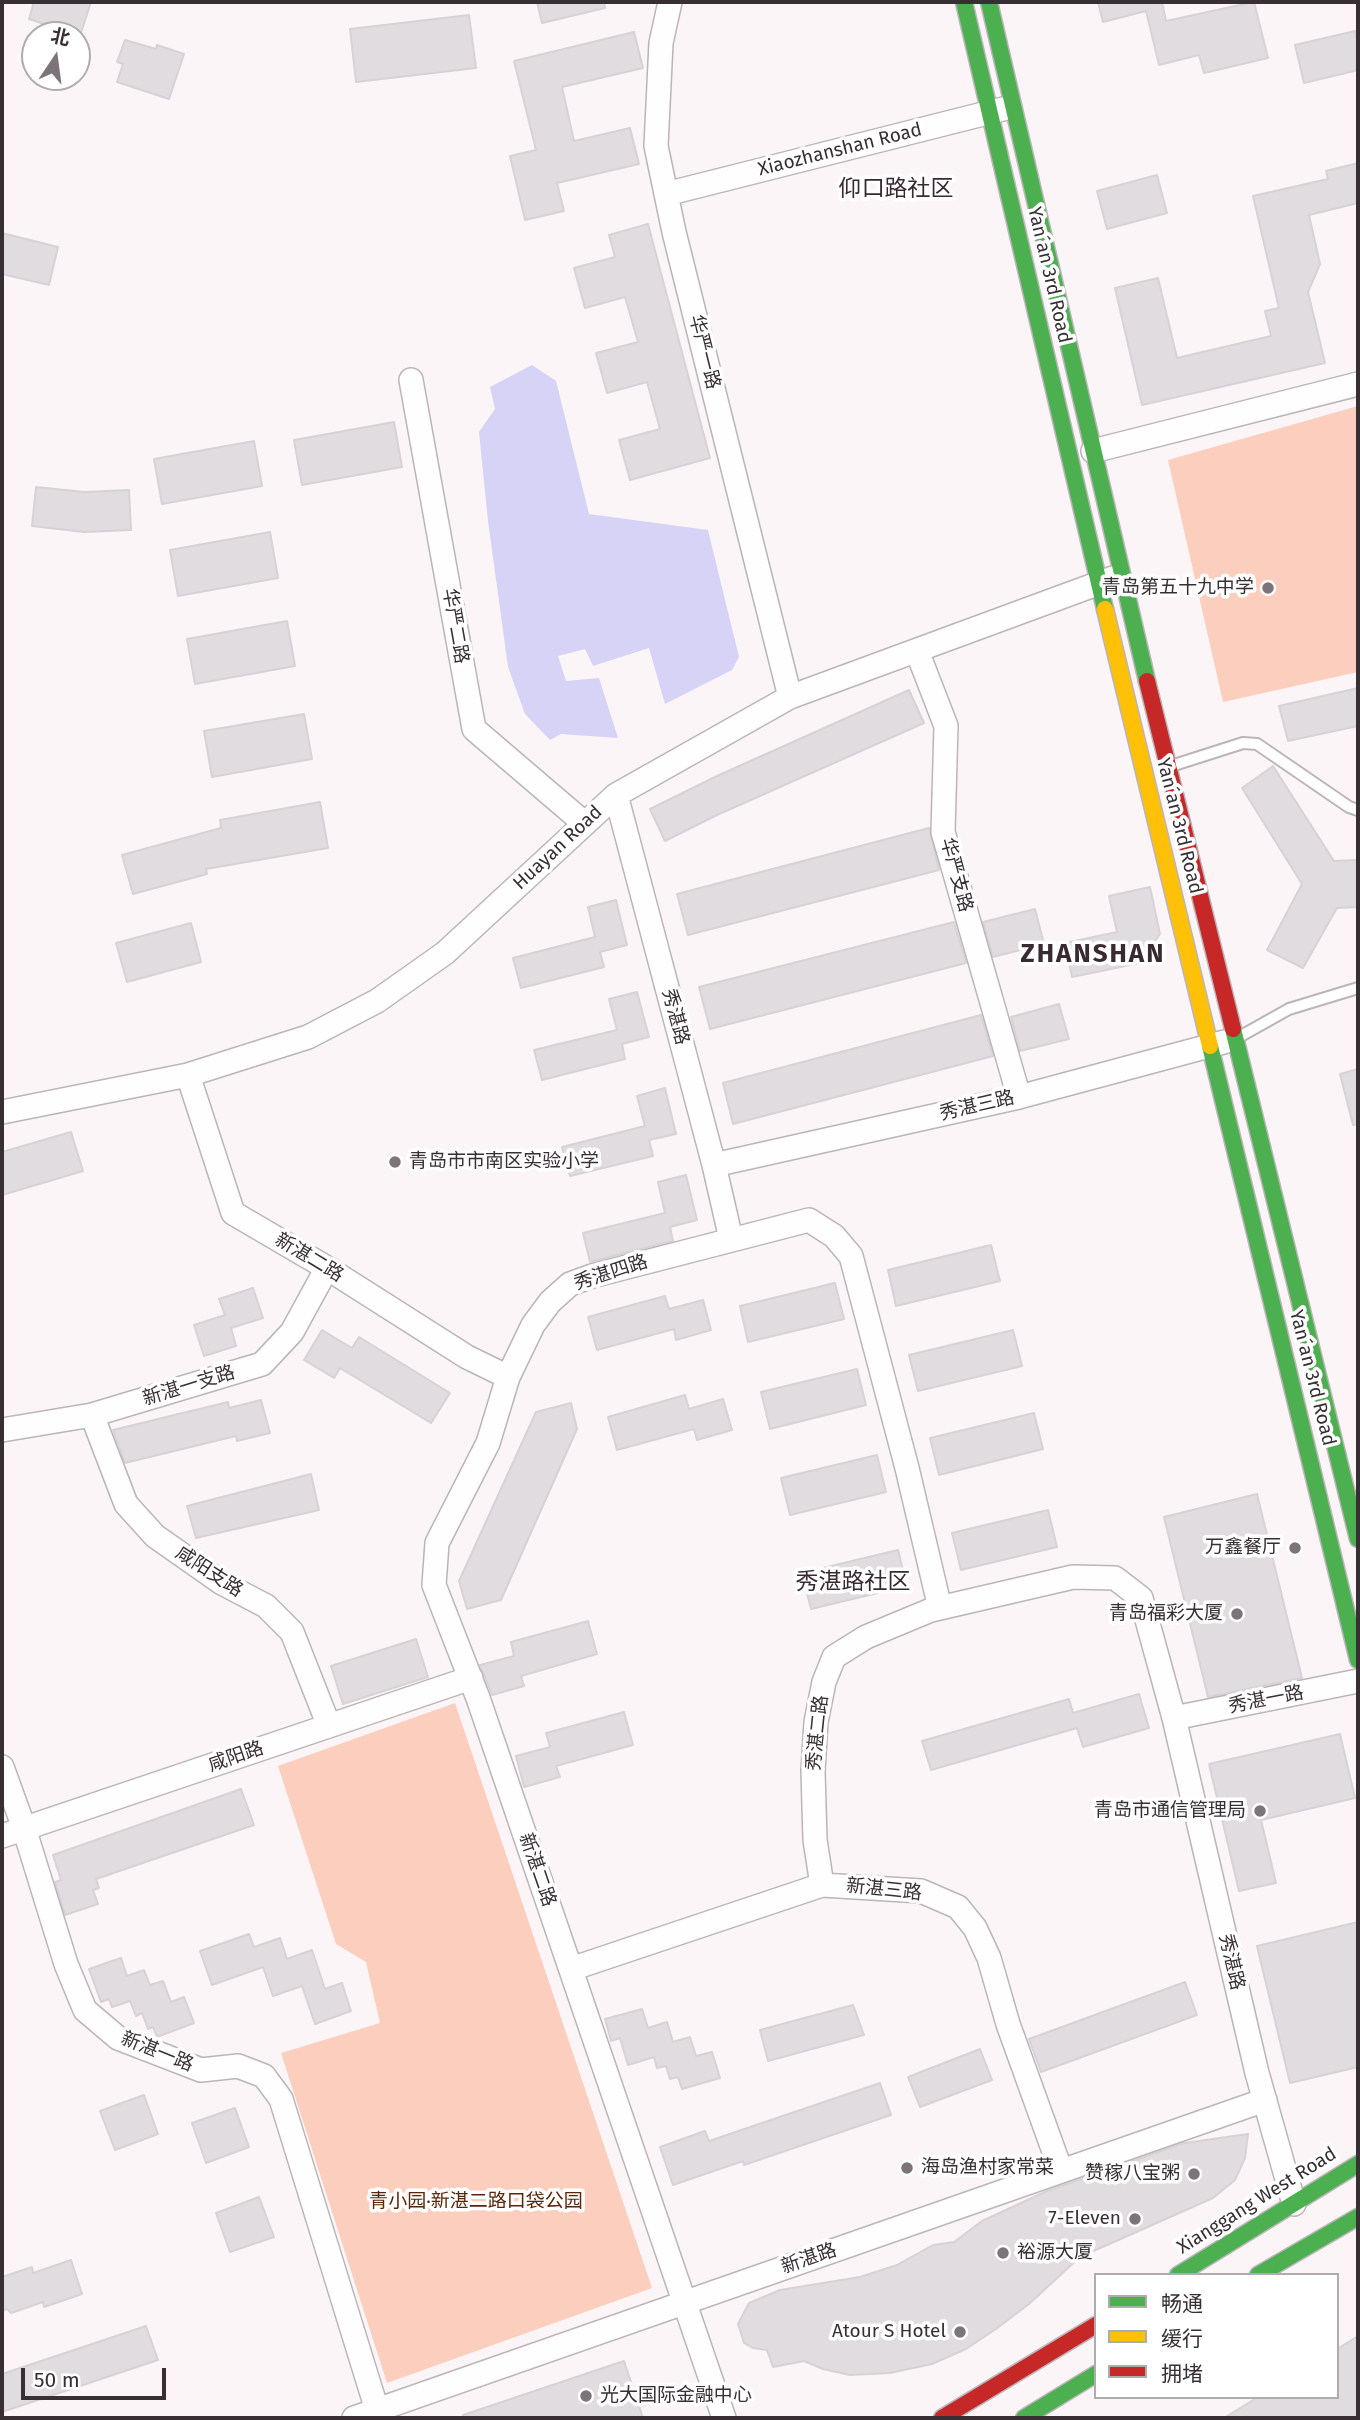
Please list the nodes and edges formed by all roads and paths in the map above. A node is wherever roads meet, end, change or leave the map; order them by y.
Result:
1 (670, 2) edge
2 (964, 2) edge
3 (989, 2) edge
4 (1013, 107) junction
5 (990, 112) junction
6 (666, 194) junction
7 (411, 380) dead end
8 (1358, 384) edge
9 (1093, 450) junction
10 (1122, 576) junction
11 (1099, 582) junction
12 (917, 650) junction
13 (790, 697) junction
14 (1168, 766) junction
15 (616, 795) junction
16 (1358, 810) edge
17 (584, 823) junction
18 (1358, 988) edge
19 (1237, 1038) junction
20 (1210, 1046) junction
21 (188, 1075) junction
22 (1019, 1097) junction
23 (2, 1112) edge
24 (714, 1165) junction
25 (732, 1239) junction
26 (327, 1268) junction
27 (508, 1377) junction
28 (92, 1415) junction
29 (2, 1430) edge
30 (488, 1443) joint
31 (1358, 1539) edge
32 (940, 1608) junction
33 (1358, 1660) edge
34 (471, 1678) junction
35 (1358, 1681) edge
36 (1174, 1718) junction
37 (329, 1726) junction
38 (2, 1767) edge
39 (24, 1828) junction
40 (2, 1836) edge
41 (822, 1885) junction
42 (571, 1969) junction
43 (1265, 2100) junction
44 (1358, 2164) edge
45 (1060, 2171) junction
46 (1294, 2204) junction
47 (1358, 2217) edge
48 (1181, 2273) edge
49 (1261, 2273) edge
50 (685, 2302) junction
51 (1094, 2326) edge
52 (1094, 2375) edge
53 (377, 2410) junction
54 (354, 2418) edge
55 (724, 2418) edge
56 (942, 2418) edge
57 (1024, 2418) edge

1 - 6 street, 华严一路
2 - 5 main road, Yan´an 3rd Road
3 - 4 main road, Yan´an 3rd Road
4 - 5 street, Xiaozhanshan Road
4 - 9 main road, Yan´an 3rd Road
5 - 6 street, Xiaozhanshan Road
5 - 11 main road, Yan´an 3rd Road
6 - 13 street, 华严一路
7 - 17 street, 华严二路
8 - 9 street
9 - 10 main road, Yan´an 3rd Road
10 - 11 street, Huayan Road
10 - 14 main road, Yan´an 3rd Road
11 - 12 street, Huayan Road
11 - 20 main road, Yan´an 3rd Road
12 - 13 street, Huayan Road
12 - 22 street, 华严支路
13 - 15 street, Huayan Road
14 - 16 lane
14 - 19 main road, Yan´an 3rd Road
15 - 17 street, Huayan Road
15 - 24 street, 秀湛路
17 - 21 street, Huayan Road
18 - 19 lane
19 - 20 street, 秀湛三路
19 - 31 main road, Yan´an 3rd Road
20 - 22 street, 秀湛三路
20 - 33 main road, Yan´an 3rd Road
21 - 23 street, Huayan Road
21 - 26 street, 新湛二路
22 - 24 street, 秀湛三路
24 - 25 street, 秀湛路
25 - 27 street, 秀湛四路
25 - 32 street, 秀湛四路
26 - 27 street, 新湛二路
26 - 28 street, 新湛一支路
27 - 30 street, 秀湛四路
28 - 29 street, 新湛一支路
28 - 37 street, 咸阳支路
30 - 34 street, 新湛二路
32 - 36 street, 秀湛二路
32 - 41 street, 秀湛二路
34 - 37 street, 咸阳路
34 - 42 street, 新湛二路
35 - 36 street, 秀湛一路
36 - 43 street, 秀湛路
37 - 39 street, 咸阳路
38 - 39 street, 新湛一路
39 - 40 street, 咸阳路
39 - 53 street, 新湛一路
41 - 42 street, 新湛三路
41 - 45 street, 新湛三路
42 - 50 street, 新湛二路
43 - 45 street, 新湛路
43 - 46 street, 秀湛路
44 - 46 main road, Xianggang West Road
45 - 50 street, 新湛路
46 - 48 main road, Xianggang West Road
47 - 49 main road
50 - 53 street, 新湛路
50 - 55 street, 新湛二路
51 - 56 main road
52 - 57 main road
53 - 54 street, 新湛路

